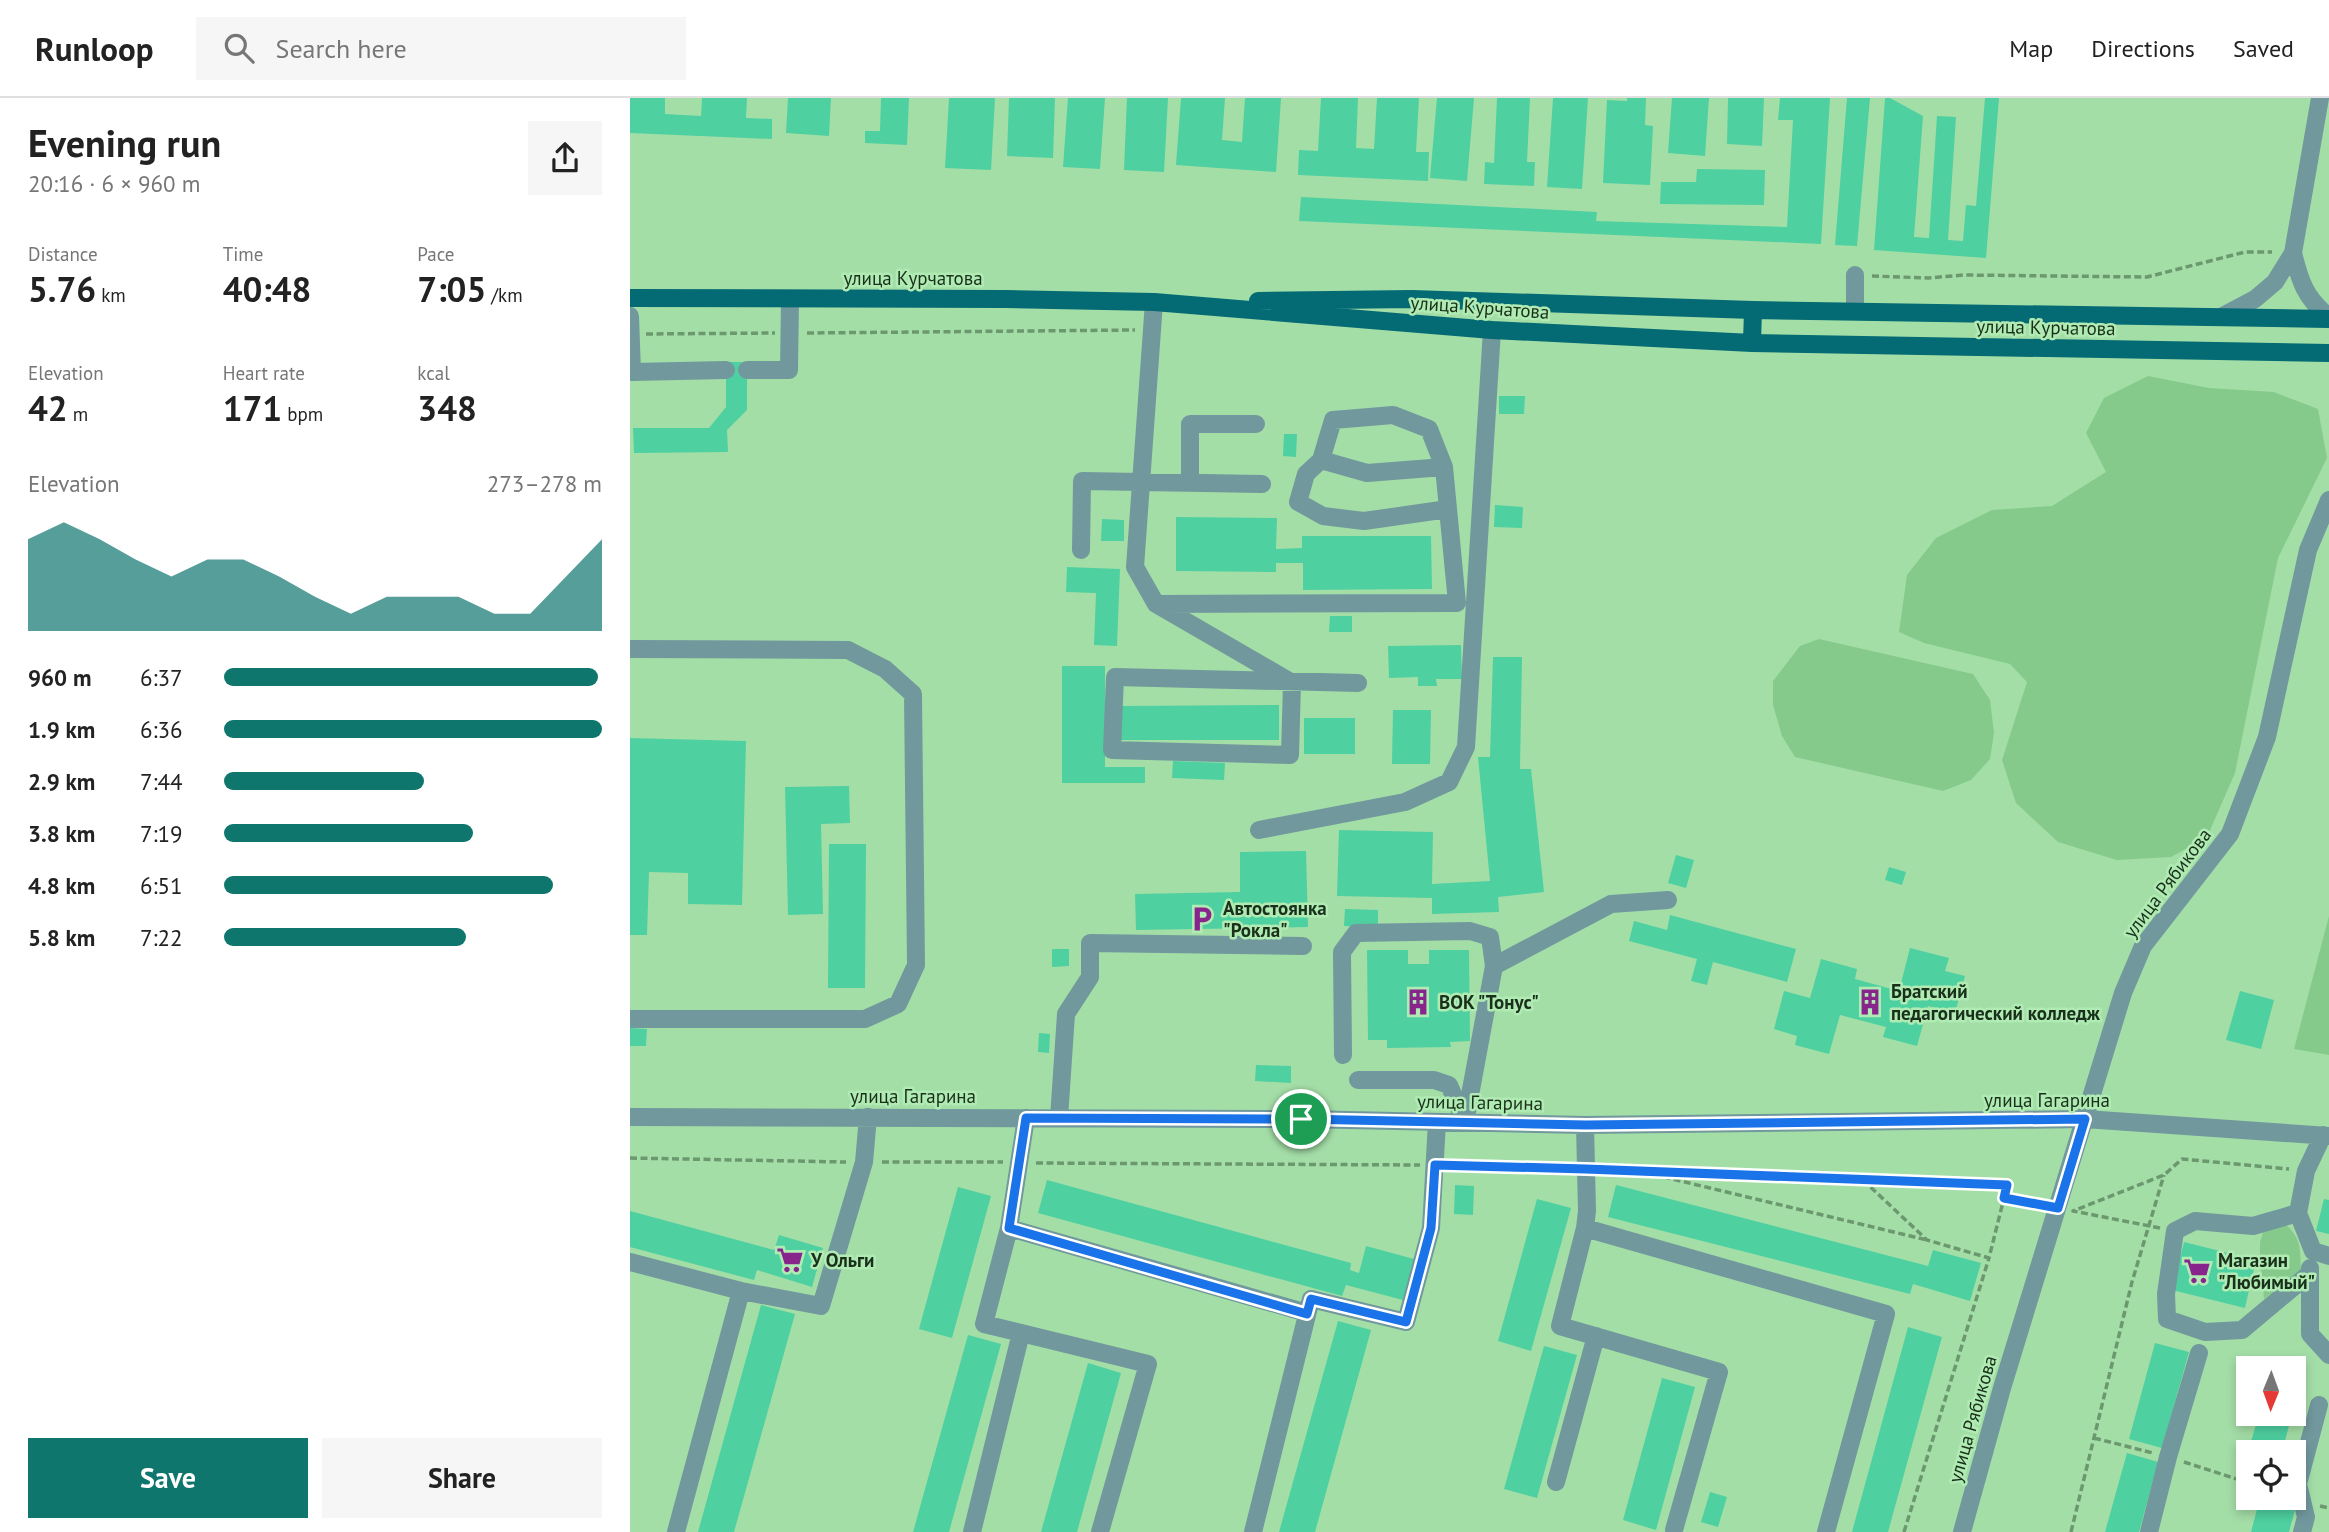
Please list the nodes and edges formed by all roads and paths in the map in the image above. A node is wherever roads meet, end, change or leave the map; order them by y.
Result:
1 (2320, 98) edge
2 (2272, 252) dead end
3 (2293, 253) junction
4 (1855, 275) joint
5 (630, 298) edge
6 (790, 300) junction
7 (1154, 302) junction
8 (1753, 310) junction
9 (1855, 311) junction
10 (630, 316) edge
11 (2221, 317) junction
12 (2329, 318) edge
13 (1152, 330) junction
14 (1492, 330) junction
15 (789, 333) junction
16 (631, 334) edge
17 (1752, 343) junction
18 (2329, 353) edge
19 (726, 370) dead end
20 (747, 370) dead end
21 (1256, 424) dead end
22 (1321, 460) junction
23 (1444, 467) junction
24 (1140, 481) junction
25 (1190, 482) junction
26 (1262, 484) dead end
27 (2329, 500) edge
28 (1448, 509) junction
29 (1081, 550) dead end
30 (1156, 604) junction
31 (630, 649) edge
32 (1292, 683) junction
33 (1357, 683) dead end
34 (1259, 830) dead end
35 (1668, 900) dead end
36 (1303, 946) dead end
37 (1494, 966) junction
38 (630, 1019) edge
39 (1343, 1055) dead end
40 (1358, 1080) dead end
41 (630, 1117) edge
42 (868, 1117) junction
43 (1026, 1118) junction
44 (1059, 1118) junction
45 (2085, 1119) junction
46 (1437, 1122) junction
47 (1465, 1122) junction
48 (1586, 1125) junction
49 (2326, 1136) edge
50 (630, 1158) edge
51 (864, 1162) junction
52 (1019, 1163) junction
53 (1435, 1165) junction
54 (1586, 1169) junction
55 (1635, 1171) junction
56 (2306, 1171) junction
57 (2164, 1175) junction
58 (1863, 1180) junction
59 (2004, 1198) junction
60 (2066, 1210) junction
61 (2298, 1213) junction
62 (2150, 1226) junction
63 (1009, 1228) junction
64 (1585, 1228) junction
65 (1927, 1240) junction
66 (2321, 1254) edge
67 (1989, 1258) junction
68 (630, 1262) edge
69 (2309, 1274) junction
70 (741, 1292) junction
71 (1307, 1314) junction
72 (1021, 1333) junction
73 (1596, 1336) junction
74 (2199, 1353) dead end
75 (2329, 1355) edge
76 (2319, 1405) dead end
77 (1556, 1482) dead end
78 (1674, 1530) dead end
79 (676, 1532) edge
80 (972, 1532) edge
81 (1100, 1532) edge
82 (1253, 1532) edge
83 (1826, 1532) edge
84 (1905, 1532) edge
85 (1962, 1532) edge
86 (2071, 1532) edge
87 (2149, 1532) edge
88 (2302, 1532) edge

1 - 3 street
2 - 4 path
3 - 11 street
3 - 12 street
4 - 9 street
5 - 6 main road, улица Курчатова
6 - 7 main road, улица Курчатова
6 - 15 street
7 - 8 main road
7 - 13 street
7 - 14 main road, улица Курчатова
8 - 9 main road
8 - 17 main road
9 - 11 main road
10 - 16 street
11 - 12 main road
13 - 15 path
13 - 24 street
14 - 17 main road, улица Курчатова
14 - 34 street
15 - 16 path
15 - 20 street
16 - 19 street
17 - 18 main road, улица Курчатова
21 - 25 street
22 - 23 street
22 - 23 street
22 - 28 street
23 - 28 street
24 - 25 street
24 - 29 street
24 - 30 street
25 - 26 street
27 - 45 street, улица Рябикова
28 - 30 street
30 - 32 street
31 - 38 street
32 - 32 street
32 - 33 street
35 - 37 street
36 - 44 street
37 - 39 street
37 - 47 street
40 - 47 street
41 - 42 street, улица Гагарина
42 - 43 street, улица Гагарина
42 - 51 street
43 - 44 street, улица Гагарина
43 - 52 street
44 - 46 street, улица Гагарина
45 - 48 street, улица Гагарина
45 - 49 street, улица Гагарина
45 - 60 street, улица Рябикова
46 - 47 street, улица Гагарина
46 - 53 street
47 - 48 street, улица Гагарина
48 - 54 street
49 - 56 street
50 - 51 path
51 - 52 path
51 - 70 street
52 - 53 path
52 - 63 street
53 - 54 path
53 - 71 street
54 - 55 path
54 - 64 street
55 - 58 path
55 - 65 path
56 - 57 path
56 - 61 street
57 - 60 path
57 - 62 path
58 - 59 path
58 - 65 path
59 - 60 path
59 - 67 path
60 - 62 path
60 - 85 street, улица Рябикова
61 - 66 street
61 - 69 street
62 - 86 path
63 - 71 street
63 - 72 street
64 - 73 street
64 - 83 street
65 - 67 path
66 - 69 street
67 - 84 path
68 - 70 street
69 - 75 street
70 - 79 street
71 - 82 street
72 - 80 street
72 - 81 street
73 - 77 street
73 - 78 street
74 - 87 street
76 - 88 street

